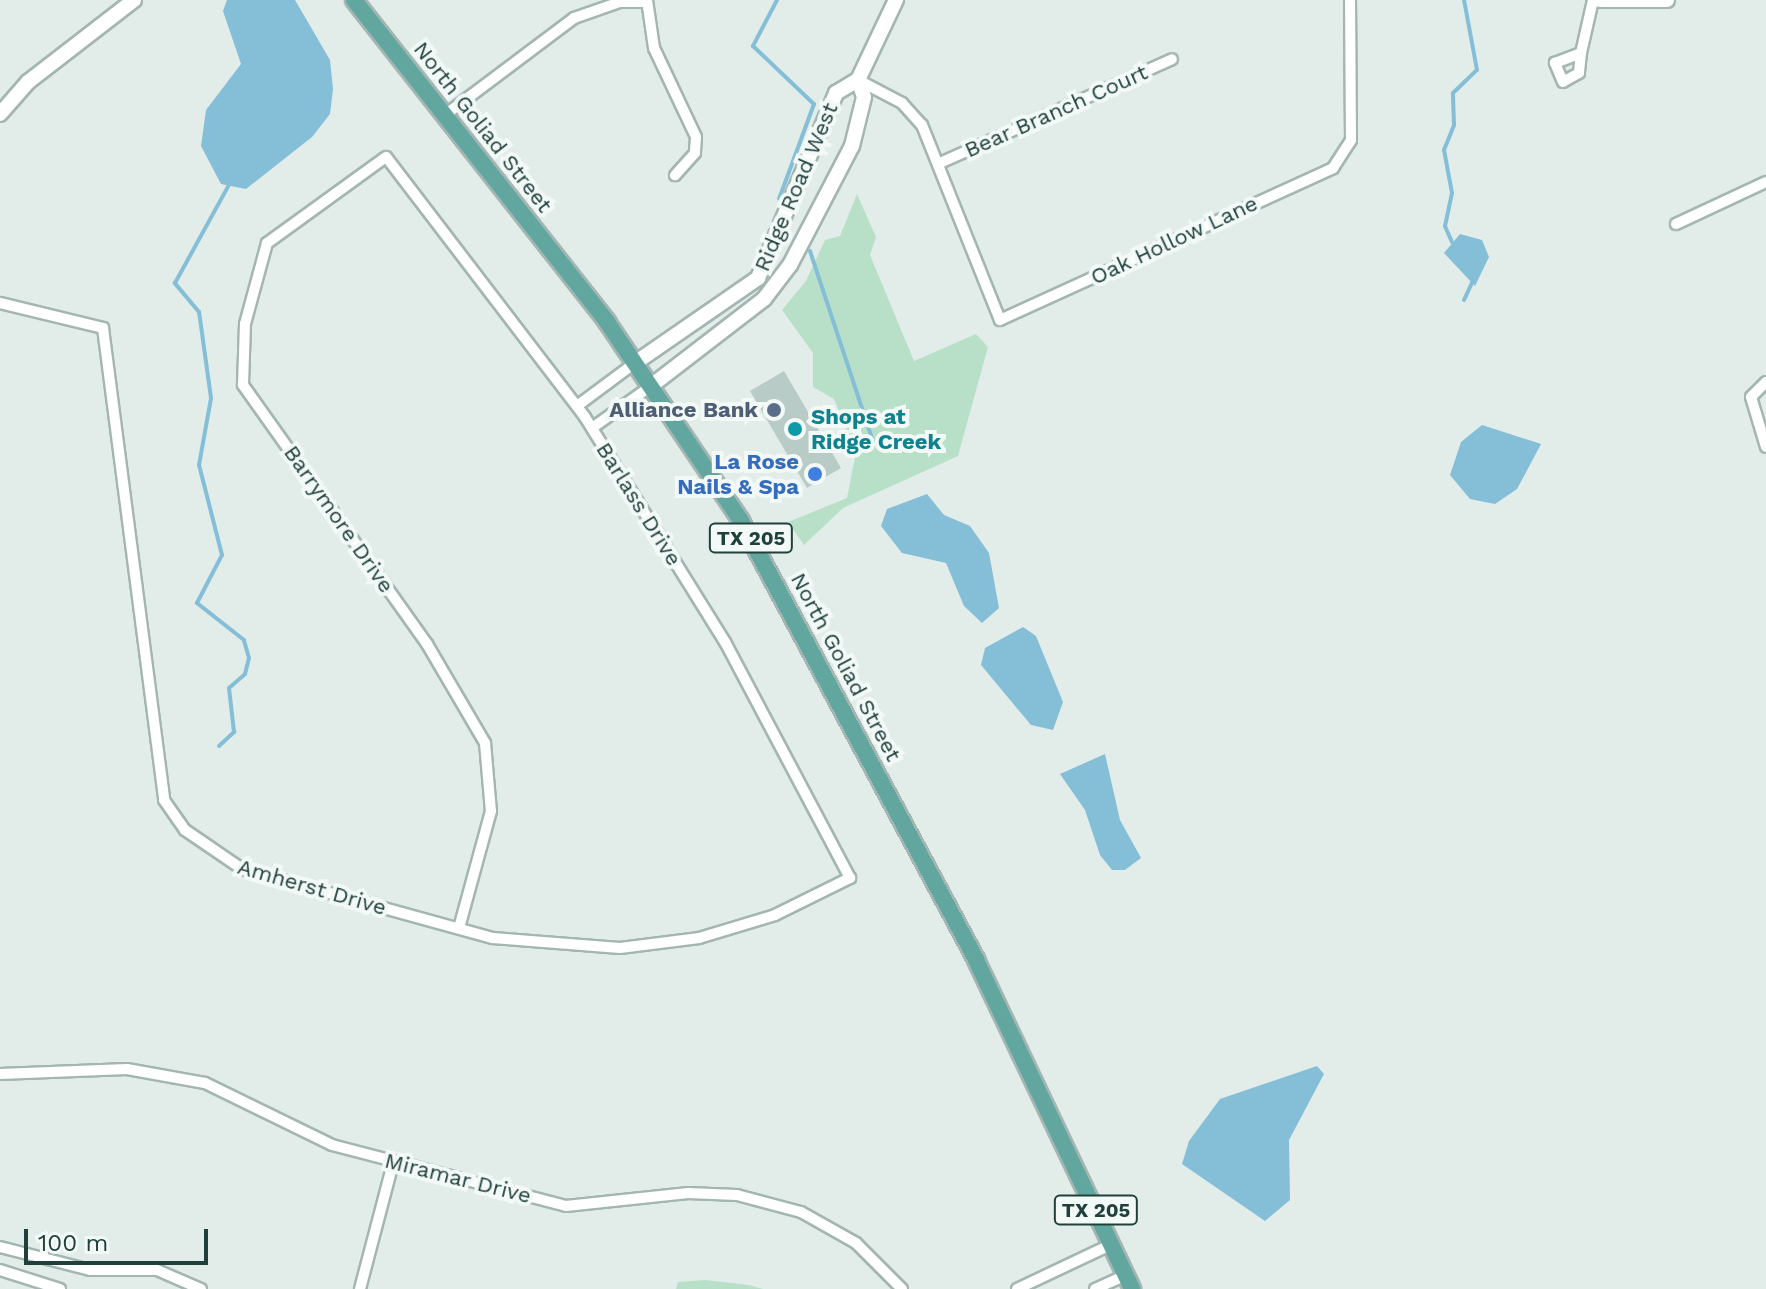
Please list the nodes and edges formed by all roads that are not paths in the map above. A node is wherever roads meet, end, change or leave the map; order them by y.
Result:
1 (131, 0) edge
2 (354, 0) edge
3 (896, 0) edge
4 (1350, 0) edge
5 (1593, 0) edge
6 (1600, 0) edge
7 (1667, 0) edge
8 (646, 1) edge
9 (1581, 53) dead end
10 (1172, 59) dead end
11 (858, 80) junction
12 (0, 114) edge
13 (445, 115) junction
14 (386, 157) joint
15 (940, 163) junction
16 (675, 175) dead end
17 (1766, 182) edge
18 (1676, 224) dead end
19 (732, 300) junction
20 (0, 303) edge
21 (745, 315) junction
22 (635, 363) junction
23 (1766, 382) edge
24 (651, 386) junction
25 (577, 406) junction
26 (592, 428) junction
27 (1766, 447) edge
28 (850, 878) joint
29 (459, 928) junction
30 (0, 1074) edge
31 (393, 1163) junction
32 (1112, 1244) junction
33 (0, 1247) edge
34 (0, 1270) edge
35 (1129, 1282) edge
36 (60, 1289) edge
37 (201, 1289) edge
38 (360, 1289) edge
39 (902, 1289) edge
40 (1017, 1289) edge
41 (1095, 1289) edge

1 - 12 street
2 - 13 main road, North Goliad Street / TX 205
3 - 11 street, Ridge Road West
4 - 15 street, Oak Hollow Lane
5 - 9 street
6 - 7 street
8 - 13 street
8 - 16 street
10 - 15 street, Bear Branch Court
11 - 15 street
11 - 19 street, Ridge Road West
11 - 21 street, Ridge Road West
13 - 22 main road, North Goliad Street / TX 205
14 - 25 street, Barlass Drive
14 - 29 street, Barrymore Drive
17 - 18 street
19 - 21 street
19 - 22 street, Ridge Road West
20 - 29 street, Amherst Drive
21 - 24 street, Ridge Road West
22 - 24 main road, North Goliad Street / TX 205
22 - 25 street, Ridge Road West
23 - 27 street
24 - 26 street, Ridge Road West
24 - 32 main road, North Goliad Street / TX 205
25 - 26 street, Barlass Drive
26 - 28 street, Barlass Drive
28 - 29 street, Amherst Drive
30 - 31 street, Miramar Drive
31 - 38 street
31 - 39 street, Miramar Drive
32 - 35 main road, North Goliad Street / TX 205
32 - 40 street
33 - 37 street
34 - 36 street
35 - 41 street

